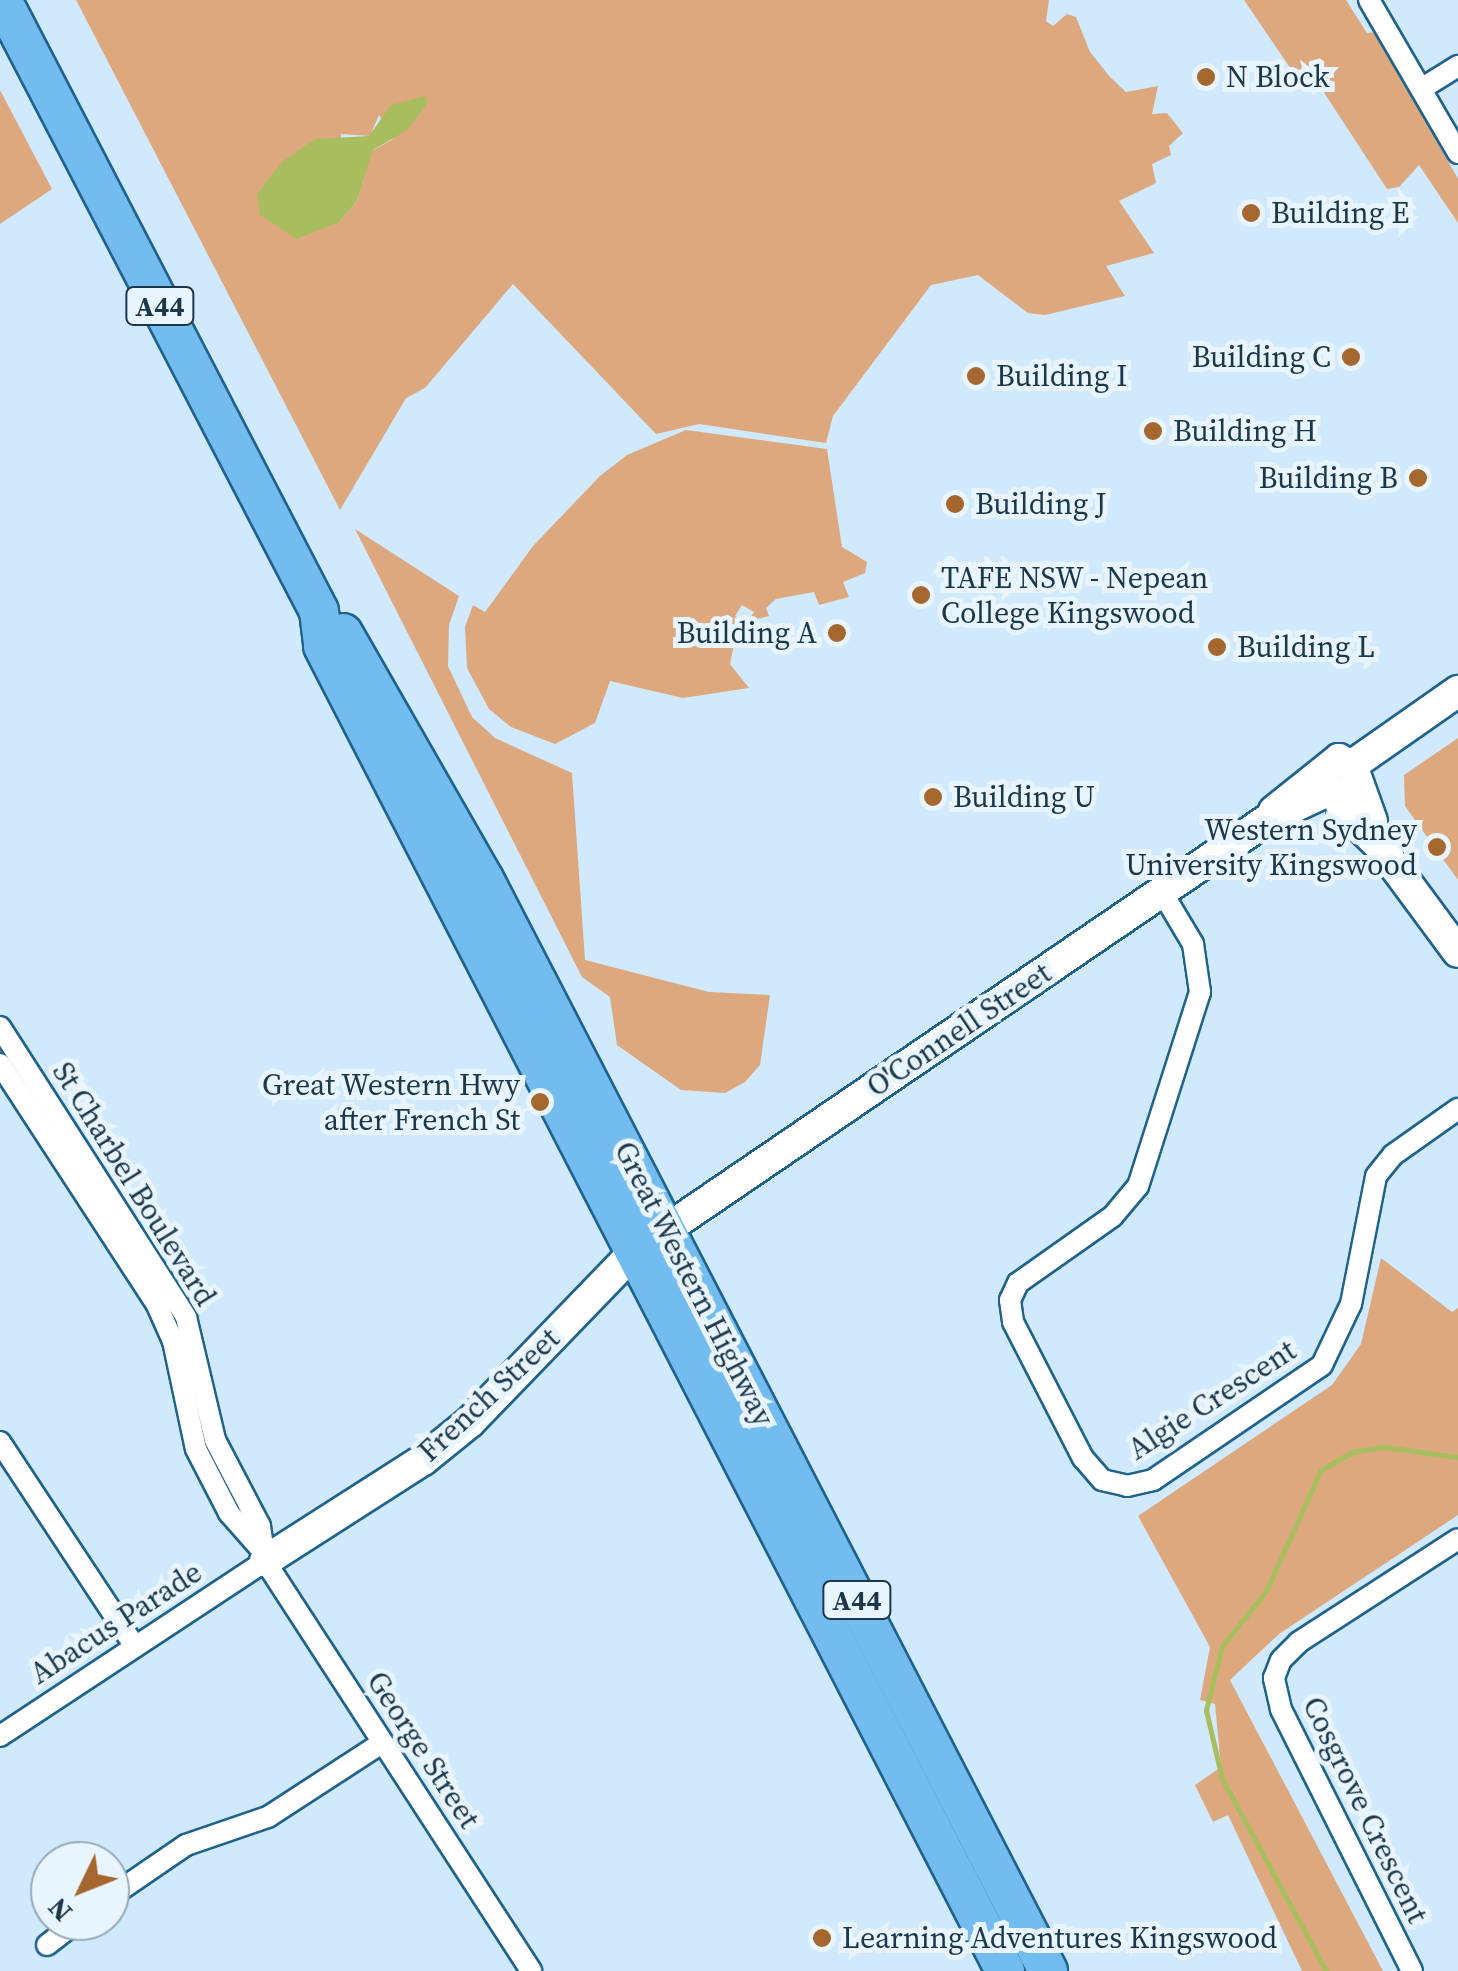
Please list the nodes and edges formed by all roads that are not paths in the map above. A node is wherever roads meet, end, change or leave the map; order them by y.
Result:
1 (2, 0) edge
2 (1369, 0) edge
3 (1458, 66) edge
4 (1421, 89) junction
5 (1458, 153) edge
6 (1458, 692) edge
7 (1339, 779) junction
8 (1162, 892) junction
9 (1458, 952) edge
10 (0, 1027) edge
11 (0, 1064) edge
12 (1458, 1109) edge
13 (650, 1241) junction
14 (0, 1442) edge
15 (1458, 1539) edge
16 (262, 1554) junction
17 (135, 1647) junction
18 (0, 1736) edge
19 (382, 1743) junction
20 (130, 1883) edge
21 (52, 1941) edge
22 (47, 1945) dead end
23 (531, 1971) edge
24 (1005, 1971) edge
25 (1048, 1971) edge
26 (1412, 1971) edge

1 - 13 highway, Great Western Highway / A44
2 - 4 street
3 - 4 street
4 - 5 street
6 - 7 street, O'Connell Street
7 - 8 street, O'Connell Street
7 - 9 street
8 - 12 street, Algie Crescent
8 - 13 street, O'Connell Street
10 - 16 street, St Charbel Boulevard
11 - 16 street, St Charbel Boulevard
13 - 16 street, French Street
13 - 24 highway, Great Western Highway / A44
13 - 25 highway, Great Western Highway / A44
14 - 17 street
15 - 26 street, Cosgrove Crescent
16 - 17 street, Abacus Parade
16 - 19 street, George Street
17 - 18 street, Abacus Parade
19 - 20 street
19 - 23 street, George Street
21 - 22 street

